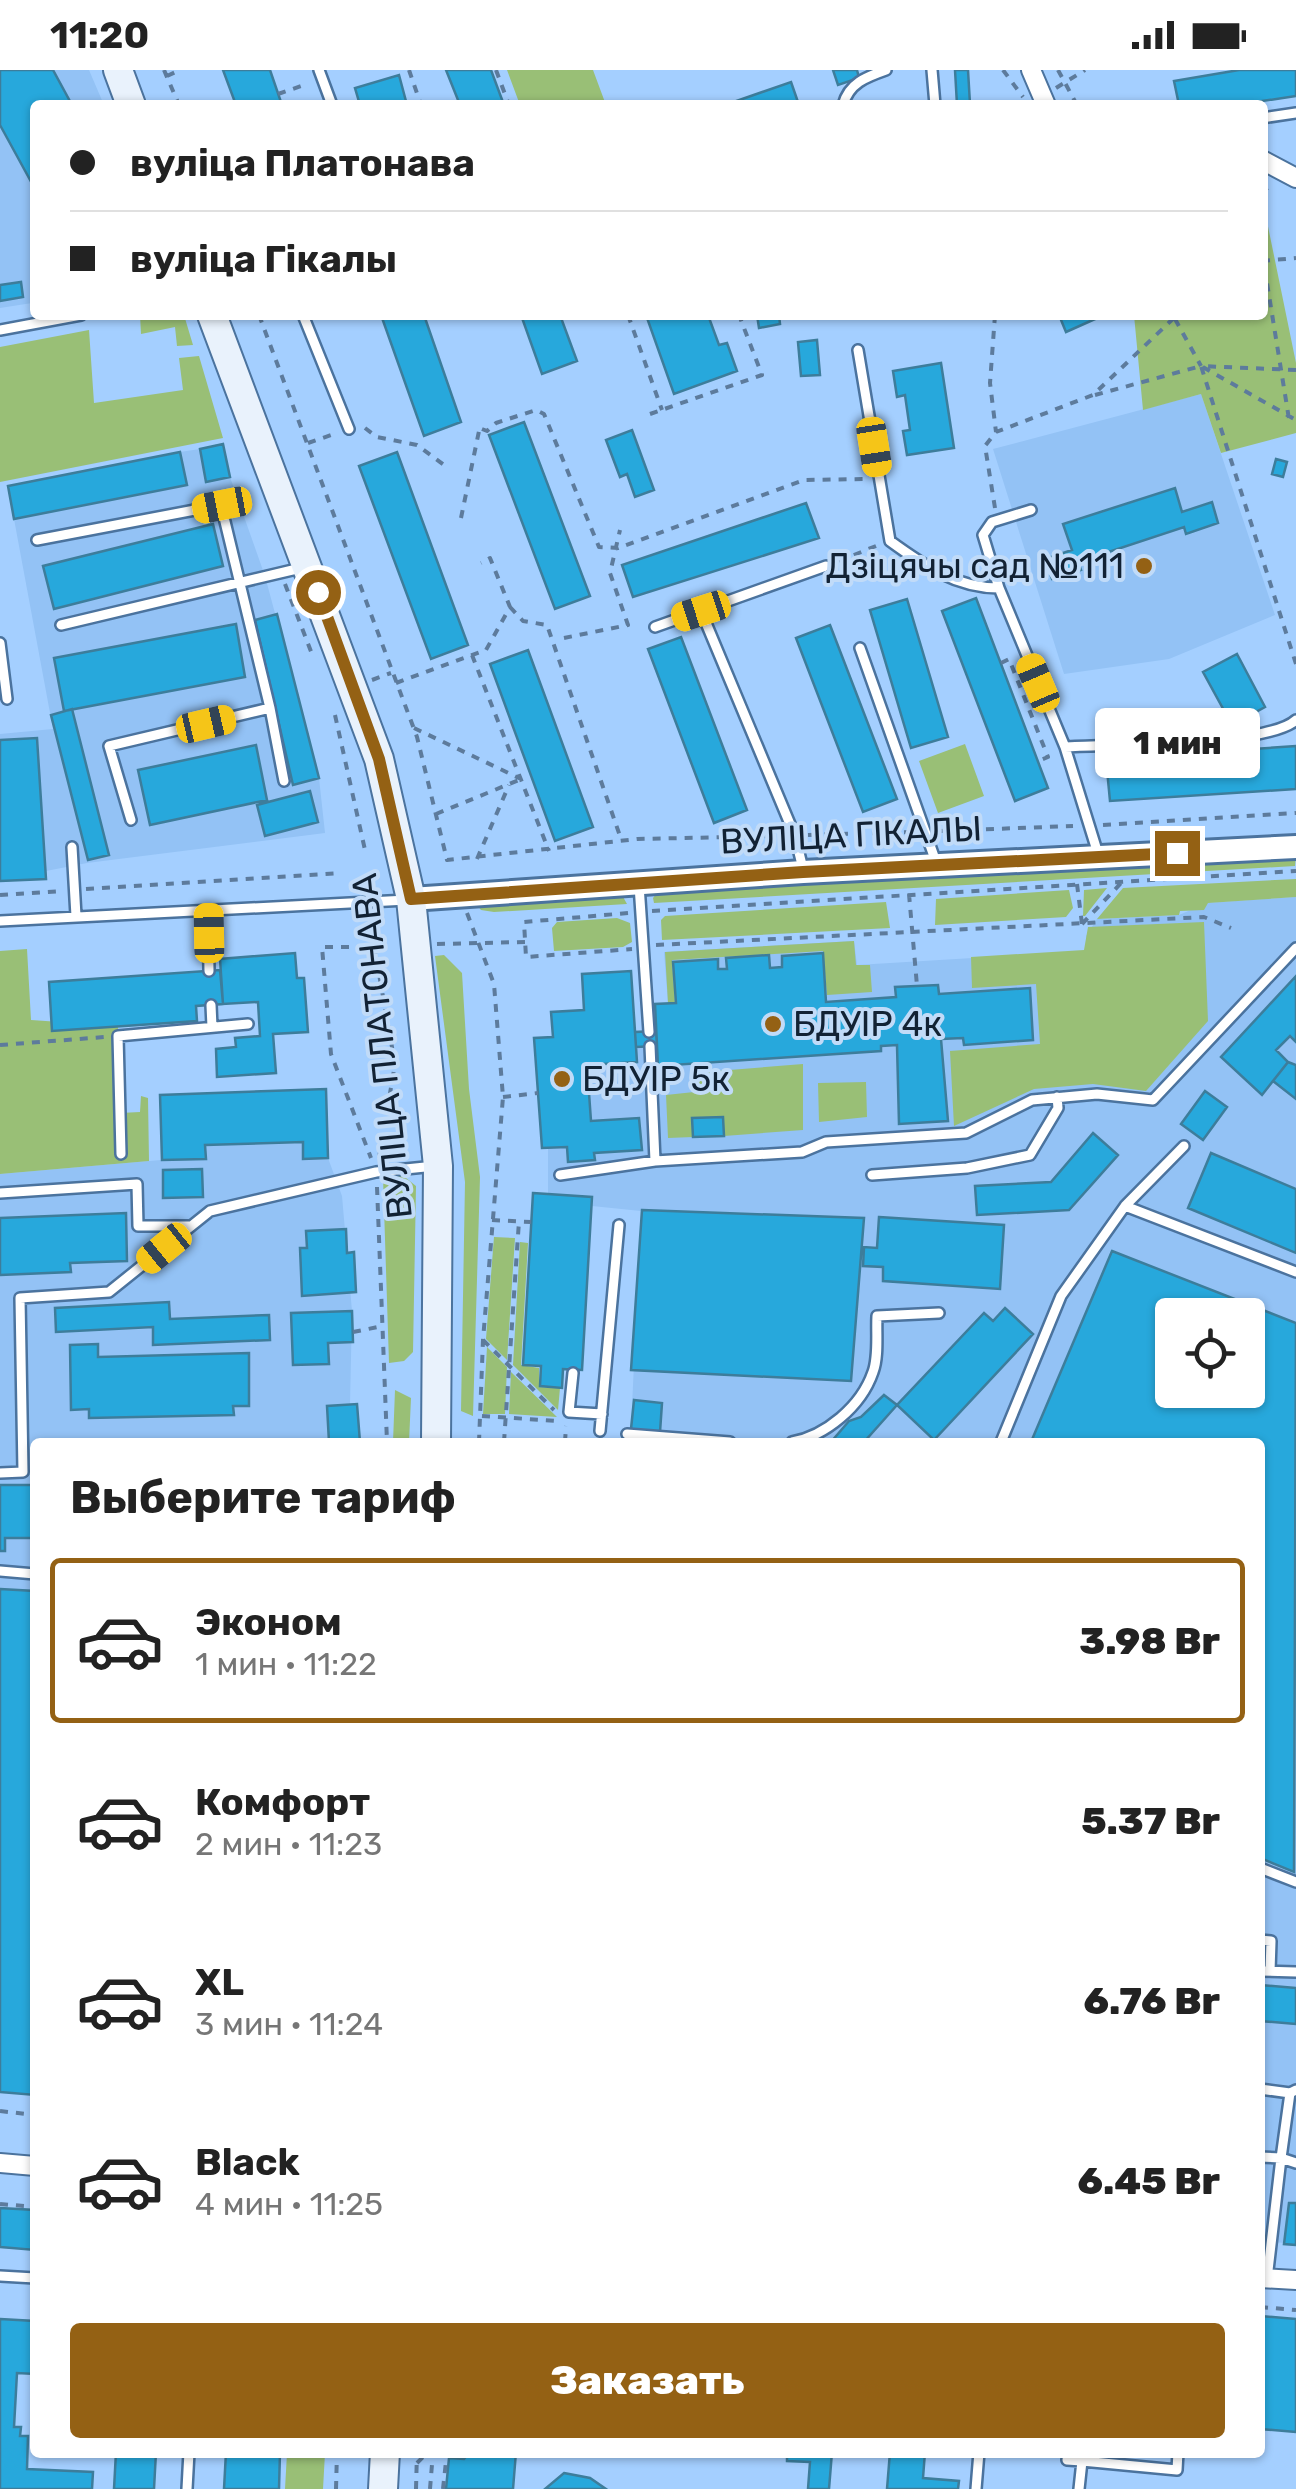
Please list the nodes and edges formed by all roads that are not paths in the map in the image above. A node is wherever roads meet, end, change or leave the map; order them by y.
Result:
1 (118, 70) edge
2 (320, 70) edge
3 (886, 70) edge
4 (932, 70) edge
5 (1031, 70) edge
6 (130, 100) edge
7 (330, 100) edge
8 (845, 100) edge
9 (935, 100) edge
10 (1044, 100) edge
11 (1296, 113) edge
12 (1268, 117) edge
13 (1268, 163) edge
14 (1296, 178) edge
15 (54, 320) edge
16 (214, 320) edge
17 (305, 320) edge
18 (0, 330) edge
19 (858, 350) dead end
20 (349, 430) road end
21 (1031, 510) dead end
22 (38, 540) dead end
23 (309, 566) junction
24 (826, 566) road end
25 (239, 583) junction
26 (998, 588) junction
27 (701, 611) junction
28 (61, 625) dead end
29 (654, 627) dead end
30 (0, 644) edge
31 (860, 648) dead end
32 (7, 699) dead end
33 (270, 708) junction
34 (1296, 720) edge
35 (1065, 747) junction
36 (284, 781) dead end
37 (131, 820) dead end
38 (72, 847) dead end
39 (1296, 847) edge
40 (1099, 857) junction
41 (938, 866) junction
42 (803, 872) junction
43 (639, 882) junction
44 (411, 899) junction
45 (208, 913) junction
46 (76, 916) junction
47 (0, 921) edge
48 (1296, 948) edge
49 (210, 971) dead end
50 (211, 1005) dead end
51 (248, 1024) dead end
52 (212, 1027) junction
53 (649, 1032) dead end
54 (650, 1046) dead end
55 (1057, 1098) junction
56 (1184, 1146) dead end
57 (122, 1154) dead end
58 (656, 1161) junction
59 (438, 1166) junction
60 (560, 1175) dead end
61 (872, 1175) dead end
62 (0, 1192) edge
63 (1125, 1206) junction
64 (619, 1225) dead end
65 (191, 1226) junction
66 (1296, 1272) edge
67 (939, 1314) dead end
68 (573, 1373) dead end
69 (602, 1414) junction
70 (600, 1431) dead end
71 (628, 1434) dead end
72 (436, 1438) edge
73 (679, 1438) edge
74 (813, 1438) edge
75 (1003, 1438) edge
76 (0, 1473) edge
77 (0, 1572) edge
78 (30, 1574) edge
79 (1265, 1870) edge
80 (1296, 1882) edge
81 (1265, 1940) edge
82 (1265, 1971) edge
83 (1296, 1972) edge
84 (1265, 2089) edge
85 (1293, 2091) edge
86 (1265, 2157) edge
87 (1280, 2158) junction
88 (0, 2163) edge
89 (1296, 2163) edge
90 (30, 2166) edge
91 (1265, 2264) edge
92 (0, 2276) edge
93 (30, 2278) edge
94 (1265, 2278) edge
95 (1296, 2280) edge
96 (190, 2458) edge
97 (385, 2458) edge
98 (979, 2458) edge
99 (1067, 2458) edge
100 (1177, 2458) edge
101 (1082, 2462) junction
102 (187, 2489) edge
103 (383, 2489) edge
104 (976, 2489) edge
105 (1079, 2489) edge

1 - 6 main road
2 - 7 lane
3 - 8 lane
4 - 9 lane
5 - 10 street
11 - 12 lane
13 - 14 street
15 - 18 lane
16 - 23 main road, ВУЛІЦА ПЛАТОНАВА
17 - 20 lane
19 - 26 lane
21 - 26 lane
22 - 25 lane
23 - 25 lane
23 - 44 main road, ВУЛІЦА ПЛАТОНАВА
24 - 27 lane
25 - 28 lane
25 - 33 lane
26 - 35 lane
27 - 29 lane
27 - 42 lane
30 - 32 lane
31 - 41 lane
33 - 36 lane
33 - 37 lane
34 - 35 lane
35 - 40 lane
38 - 46 lane
39 - 40 street, ВУЛІЦА ГІКАЛЫ
40 - 41 street, ВУЛІЦА ГІКАЛЫ
41 - 42 street, ВУЛІЦА ГІКАЛЫ
42 - 43 street, ВУЛІЦА ГІКАЛЫ
43 - 44 street, ВУЛІЦА ГІКАЛЫ
43 - 53 lane
44 - 45 lane
44 - 59 main road, ВУЛІЦА ПЛАТОНАВА
45 - 46 lane
45 - 49 lane
46 - 47 lane
48 - 55 lane
50 - 52 lane
51 - 52 lane
52 - 57 lane
54 - 58 lane
55 - 58 lane
55 - 61 lane
56 - 63 lane
58 - 60 lane
59 - 65 lane
59 - 72 main road, ВУЛІЦА ПЛАТОНАВА
62 - 65 lane
63 - 66 lane
63 - 75 lane
64 - 69 lane
65 - 76 lane
67 - 74 lane
68 - 69 lane
69 - 70 lane
71 - 73 lane
77 - 78 lane
79 - 80 lane
81 - 82 lane
82 - 83 lane
84 - 85 lane
85 - 87 lane
86 - 87 lane
87 - 89 lane
87 - 91 lane
88 - 90 street
92 - 93 lane
94 - 95 street
96 - 102 lane
97 - 103 main road
98 - 104 lane
99 - 101 lane
100 - 101 lane
101 - 105 lane

